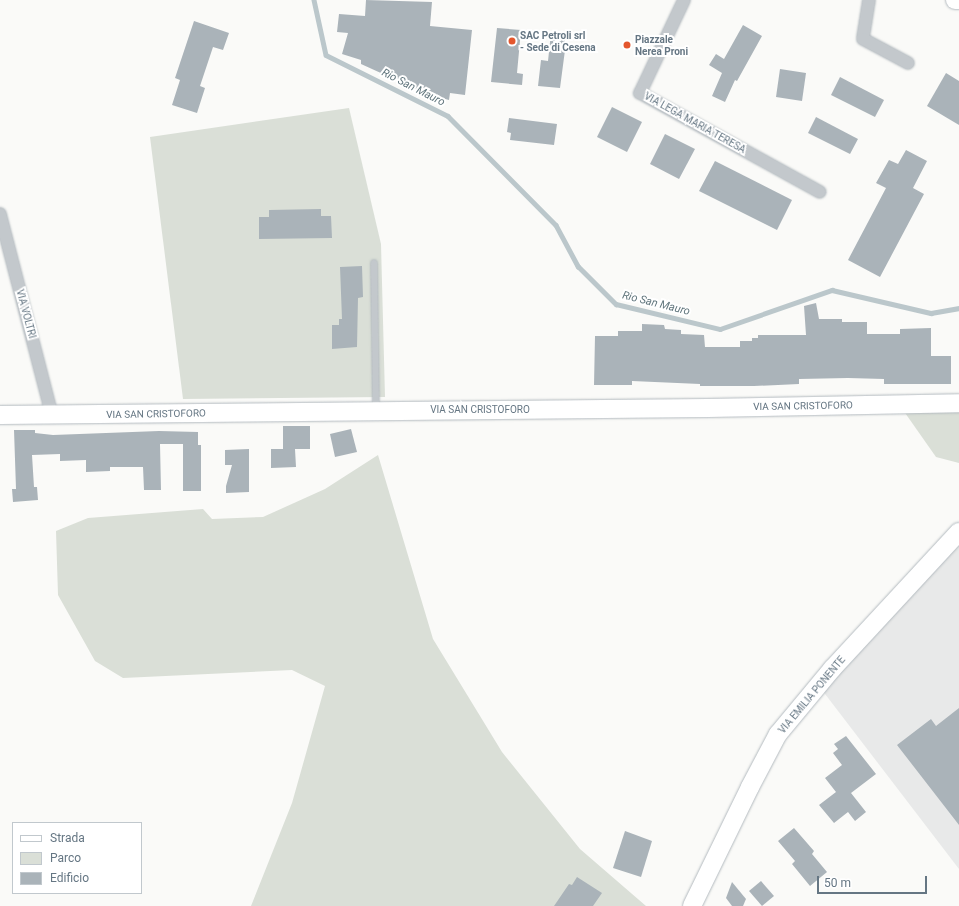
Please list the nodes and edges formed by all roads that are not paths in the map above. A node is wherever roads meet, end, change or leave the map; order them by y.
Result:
1 (684, 0) edge
2 (869, 0) edge
3 (955, 0) edge
4 (959, 0) edge
5 (908, 63) dead end
6 (820, 192) dead end
7 (0, 214) edge
8 (374, 263) dead end
9 (959, 403) edge
10 (376, 410) junction
11 (0, 415) edge
12 (52, 415) junction
13 (959, 532) edge
14 (692, 906) edge

1 - 6 street, VIA LEGA MARIA TERESA
2 - 5 street
3 - 4 street
7 - 12 street, VIA VOLTRI
8 - 10 lane
9 - 10 street, VIA SAN CRISTOFORO
10 - 12 street, VIA SAN CRISTOFORO
11 - 12 street, VIA SAN CRISTOFORO
13 - 14 street, VIA EMILIA PONENTE

